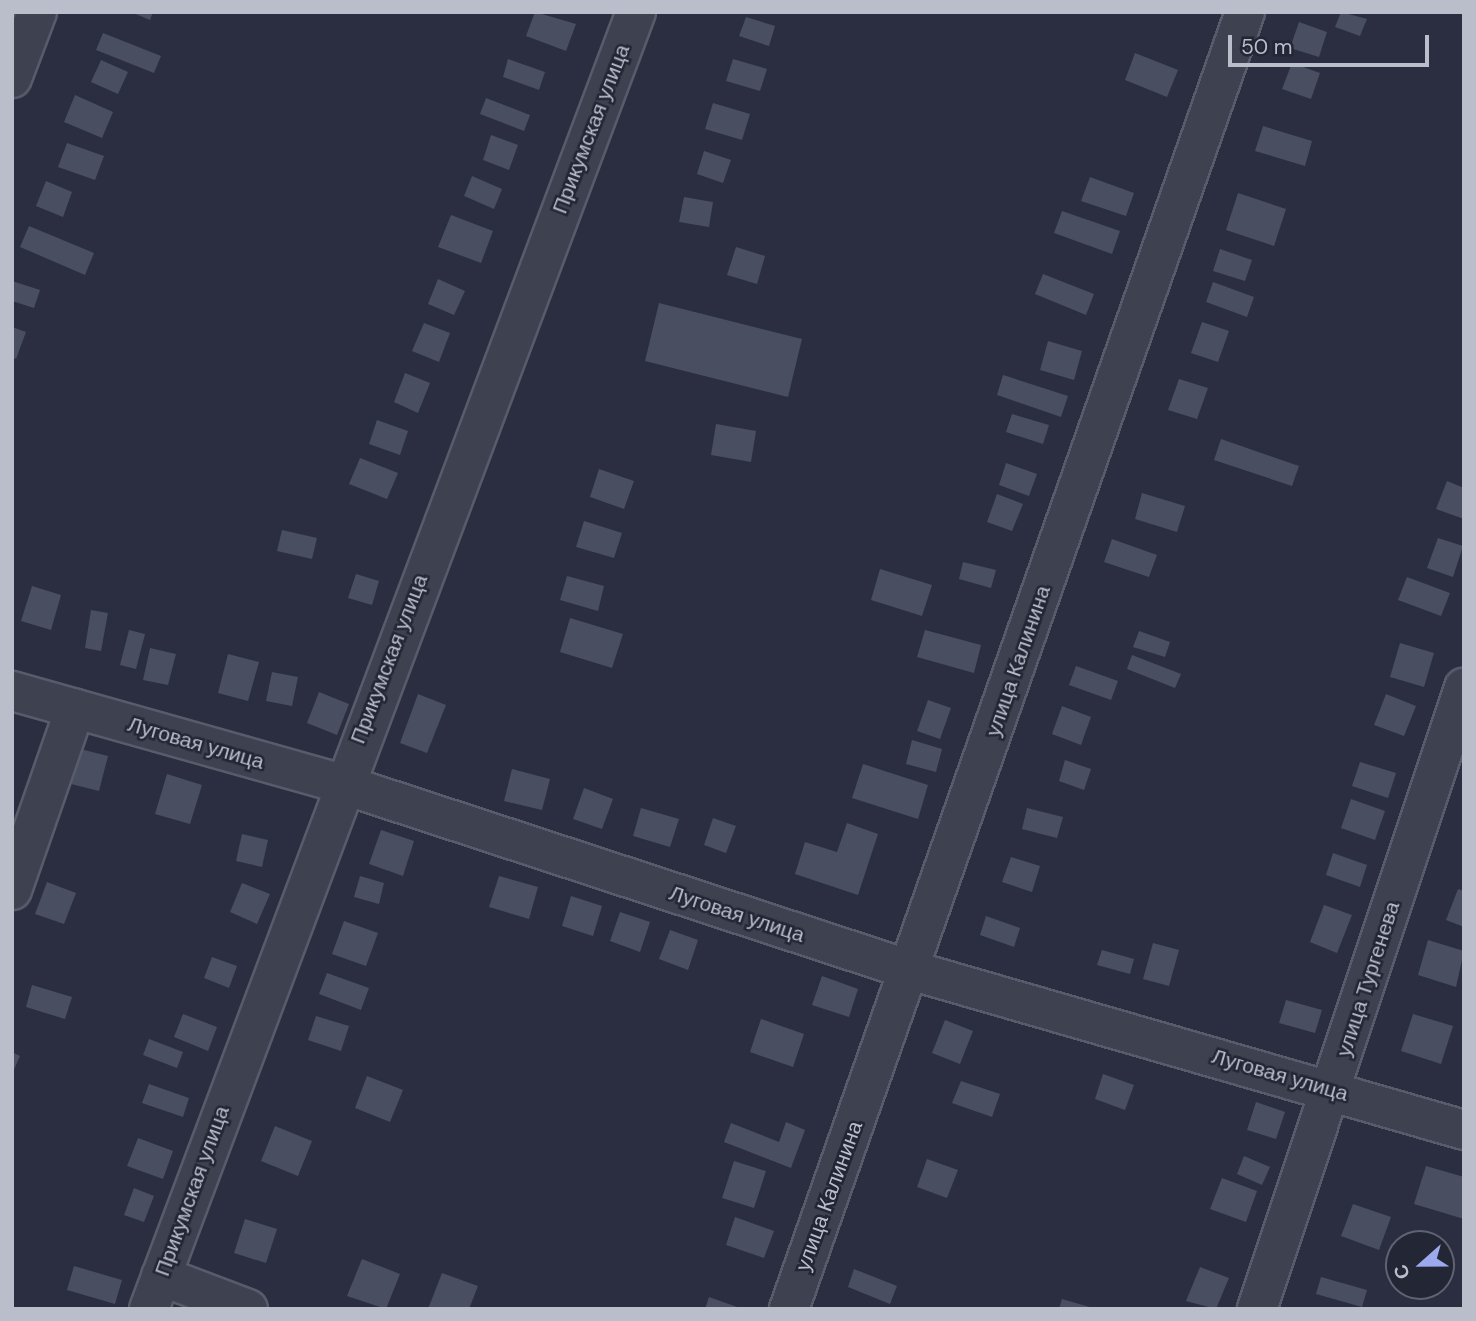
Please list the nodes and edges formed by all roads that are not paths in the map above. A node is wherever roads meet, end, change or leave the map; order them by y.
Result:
1 (37, 12) edge
2 (636, 12) edge
3 (1245, 12) edge
4 (12, 78) edge
5 (1464, 688) edge
6 (12, 691) edge
7 (75, 709) junction
8 (342, 784) junction
9 (12, 890) edge
10 (910, 970) junction
11 (1332, 1089) junction
12 (1464, 1130) edge
13 (155, 1292) edge
14 (248, 1309) edge
15 (789, 1309) edge
16 (1256, 1309) edge

1 - 4 street
2 - 8 street, Прикумская улица
3 - 10 street, улица Калинина
5 - 11 street, улица Тургенева
6 - 7 street, Луговая улица
7 - 8 street, Луговая улица
7 - 9 street
8 - 10 street, Луговая улица
8 - 13 street, Прикумская улица
10 - 11 street, Луговая улица
10 - 15 street, улица Калинина
11 - 12 street, Луговая улица
11 - 16 street, улица Тургенева
13 - 14 street

